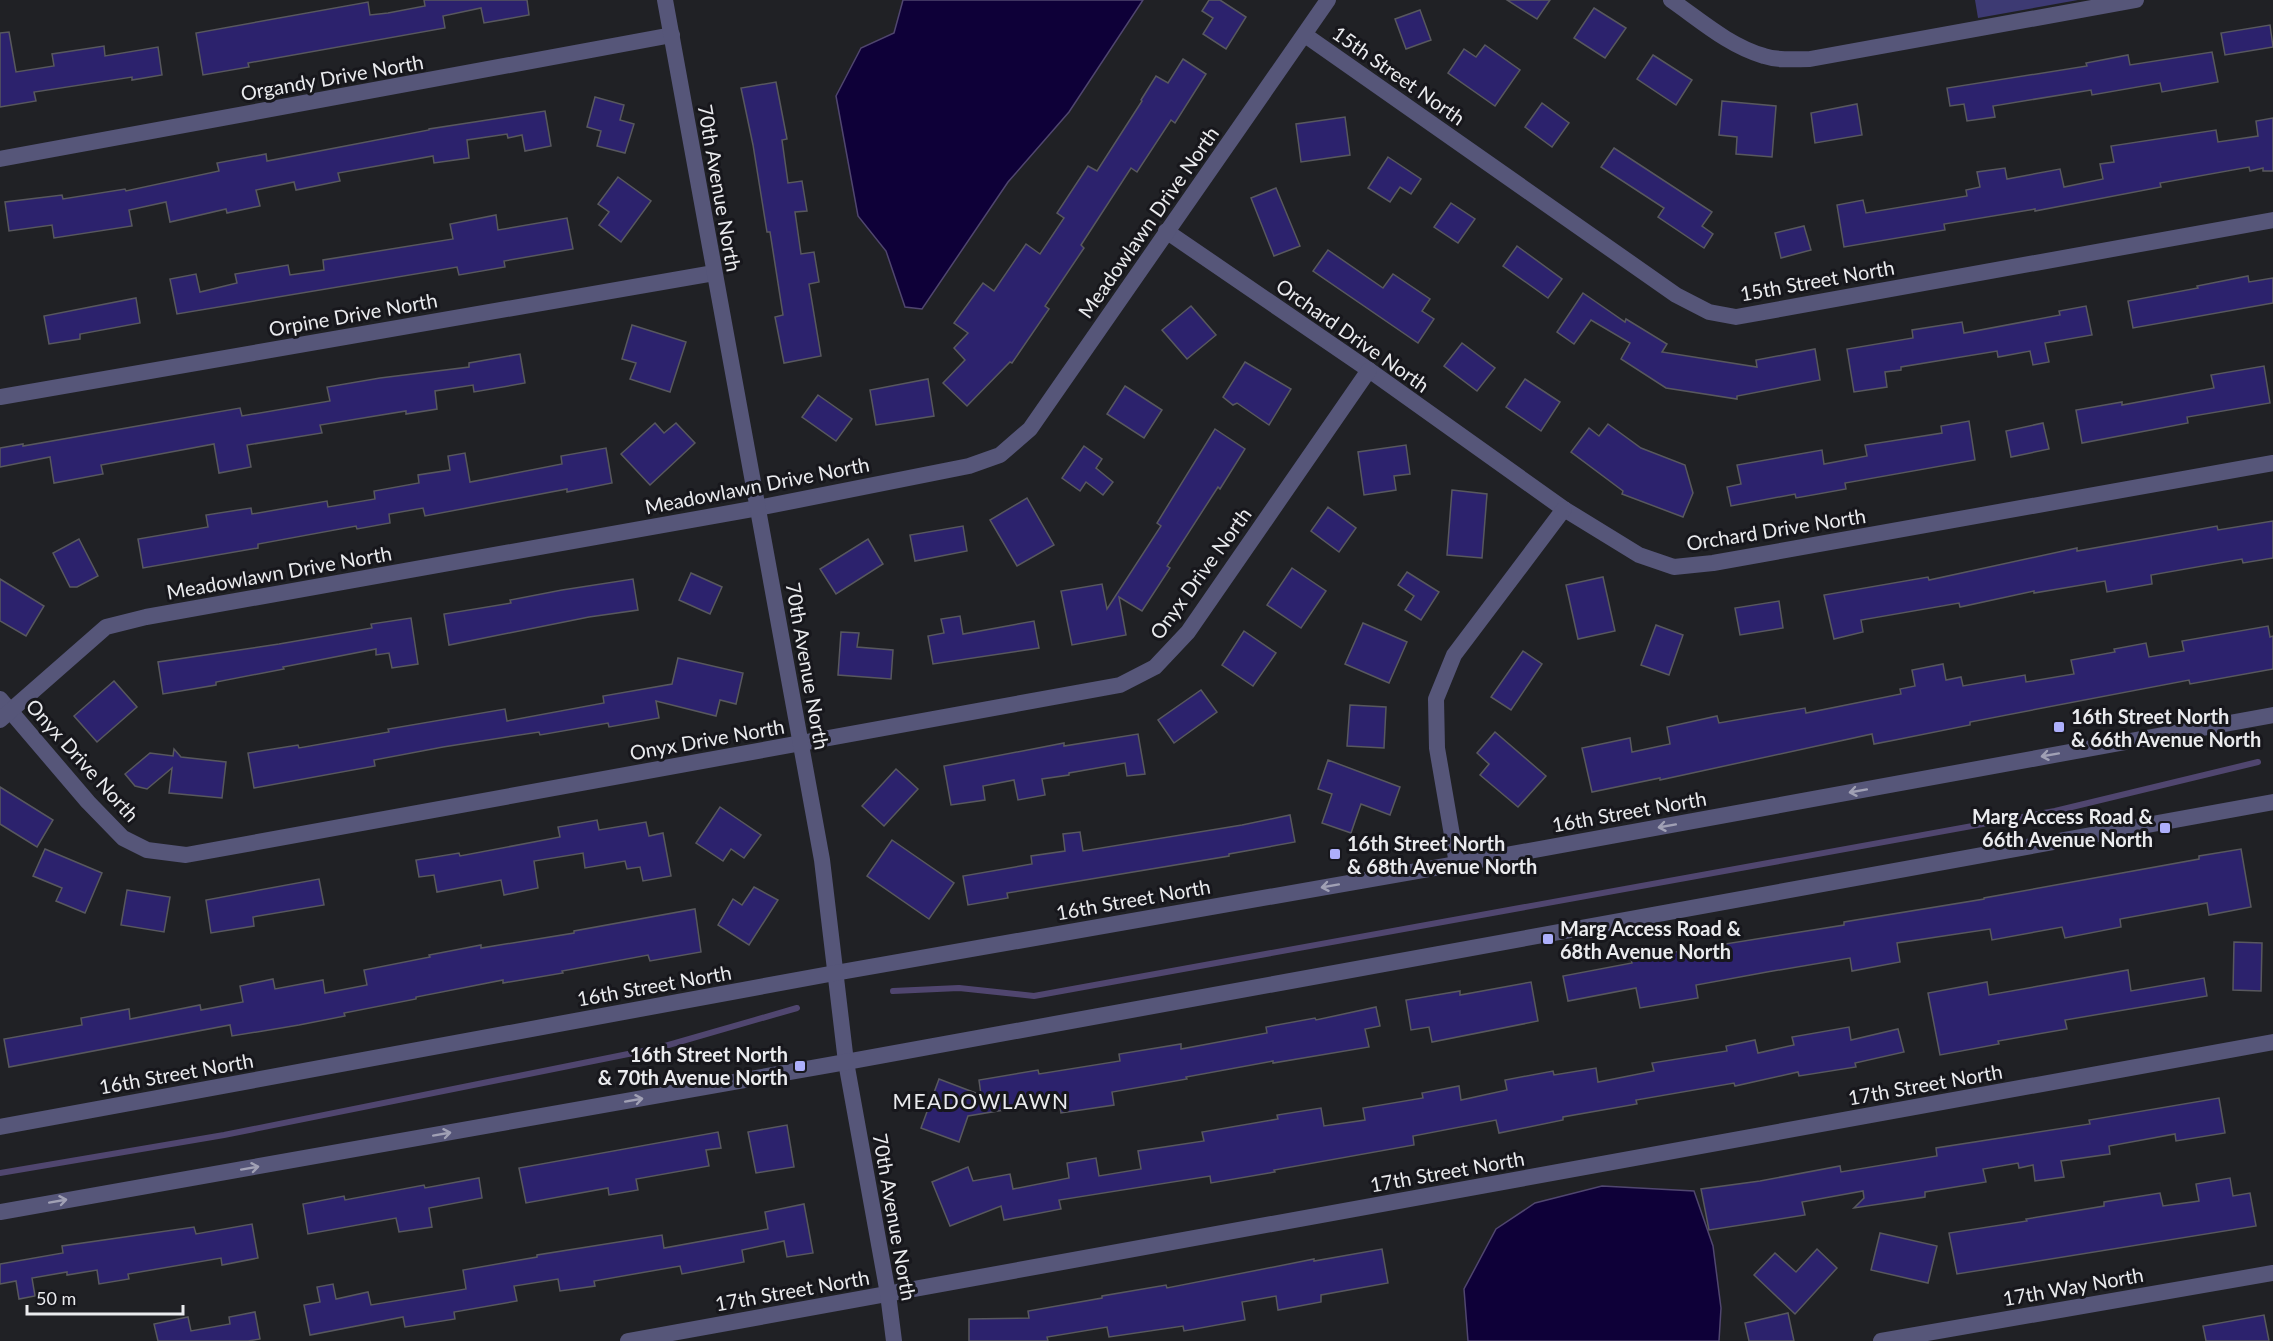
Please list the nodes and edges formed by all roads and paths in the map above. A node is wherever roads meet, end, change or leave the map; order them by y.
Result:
1 (665, 0) edge
2 (1328, 0) edge
3 (1671, 0) edge
4 (2136, 0) edge
5 (672, 35) junction
6 (1305, 35) junction
7 (0, 159) edge
8 (2273, 220) edge
9 (1166, 231) junction
10 (714, 273) junction
11 (1369, 370) junction
12 (0, 397) edge
13 (2273, 463) edge
14 (758, 508) junction
15 (1564, 509) junction
16 (4, 710) edge
17 (2273, 715) edge
18 (801, 743) junction
19 (2273, 802) edge
20 (1457, 864) junction
21 (835, 973) junction
22 (2273, 1042) edge
23 (846, 1062) junction
24 (0, 1127) edge
25 (0, 1212) edge
26 (2273, 1273) edge
27 (888, 1294) junction
28 (628, 1341) edge
29 (894, 1341) edge
30 (1881, 1341) edge

1 - 5 street, 70th Avenue North
2 - 6 street, Meadowlawn Drive North
3 - 4 street
5 - 7 street, Organdy Drive North
5 - 10 street, 70th Avenue North
6 - 8 street, 15th Street North
6 - 9 street, Meadowlawn Drive North
9 - 11 street, Orchard Drive North
9 - 14 street, Meadowlawn Drive North
10 - 12 street, Orpine Drive North
10 - 14 street, 70th Avenue North
11 - 15 street, Orchard Drive North
11 - 18 street, Onyx Drive North
13 - 15 street, Orchard Drive North
14 - 16 street, Meadowlawn Drive North
14 - 18 street, 70th Avenue North
15 - 20 street
16 - 18 street, Onyx Drive North
17 -> 20 street, 16th Street North
18 - 21 street, 70th Avenue North
19 - 23 street
20 -> 21 street, 16th Street North
21 - 23 street, 70th Avenue North
21 - 24 street, 16th Street North
22 - 27 street, 17th Street North
25 -> 23 street
23 - 27 street, 70th Avenue North
26 - 30 street, 17th Way North
27 - 28 street, 17th Street North
27 - 29 street, 70th Avenue North

